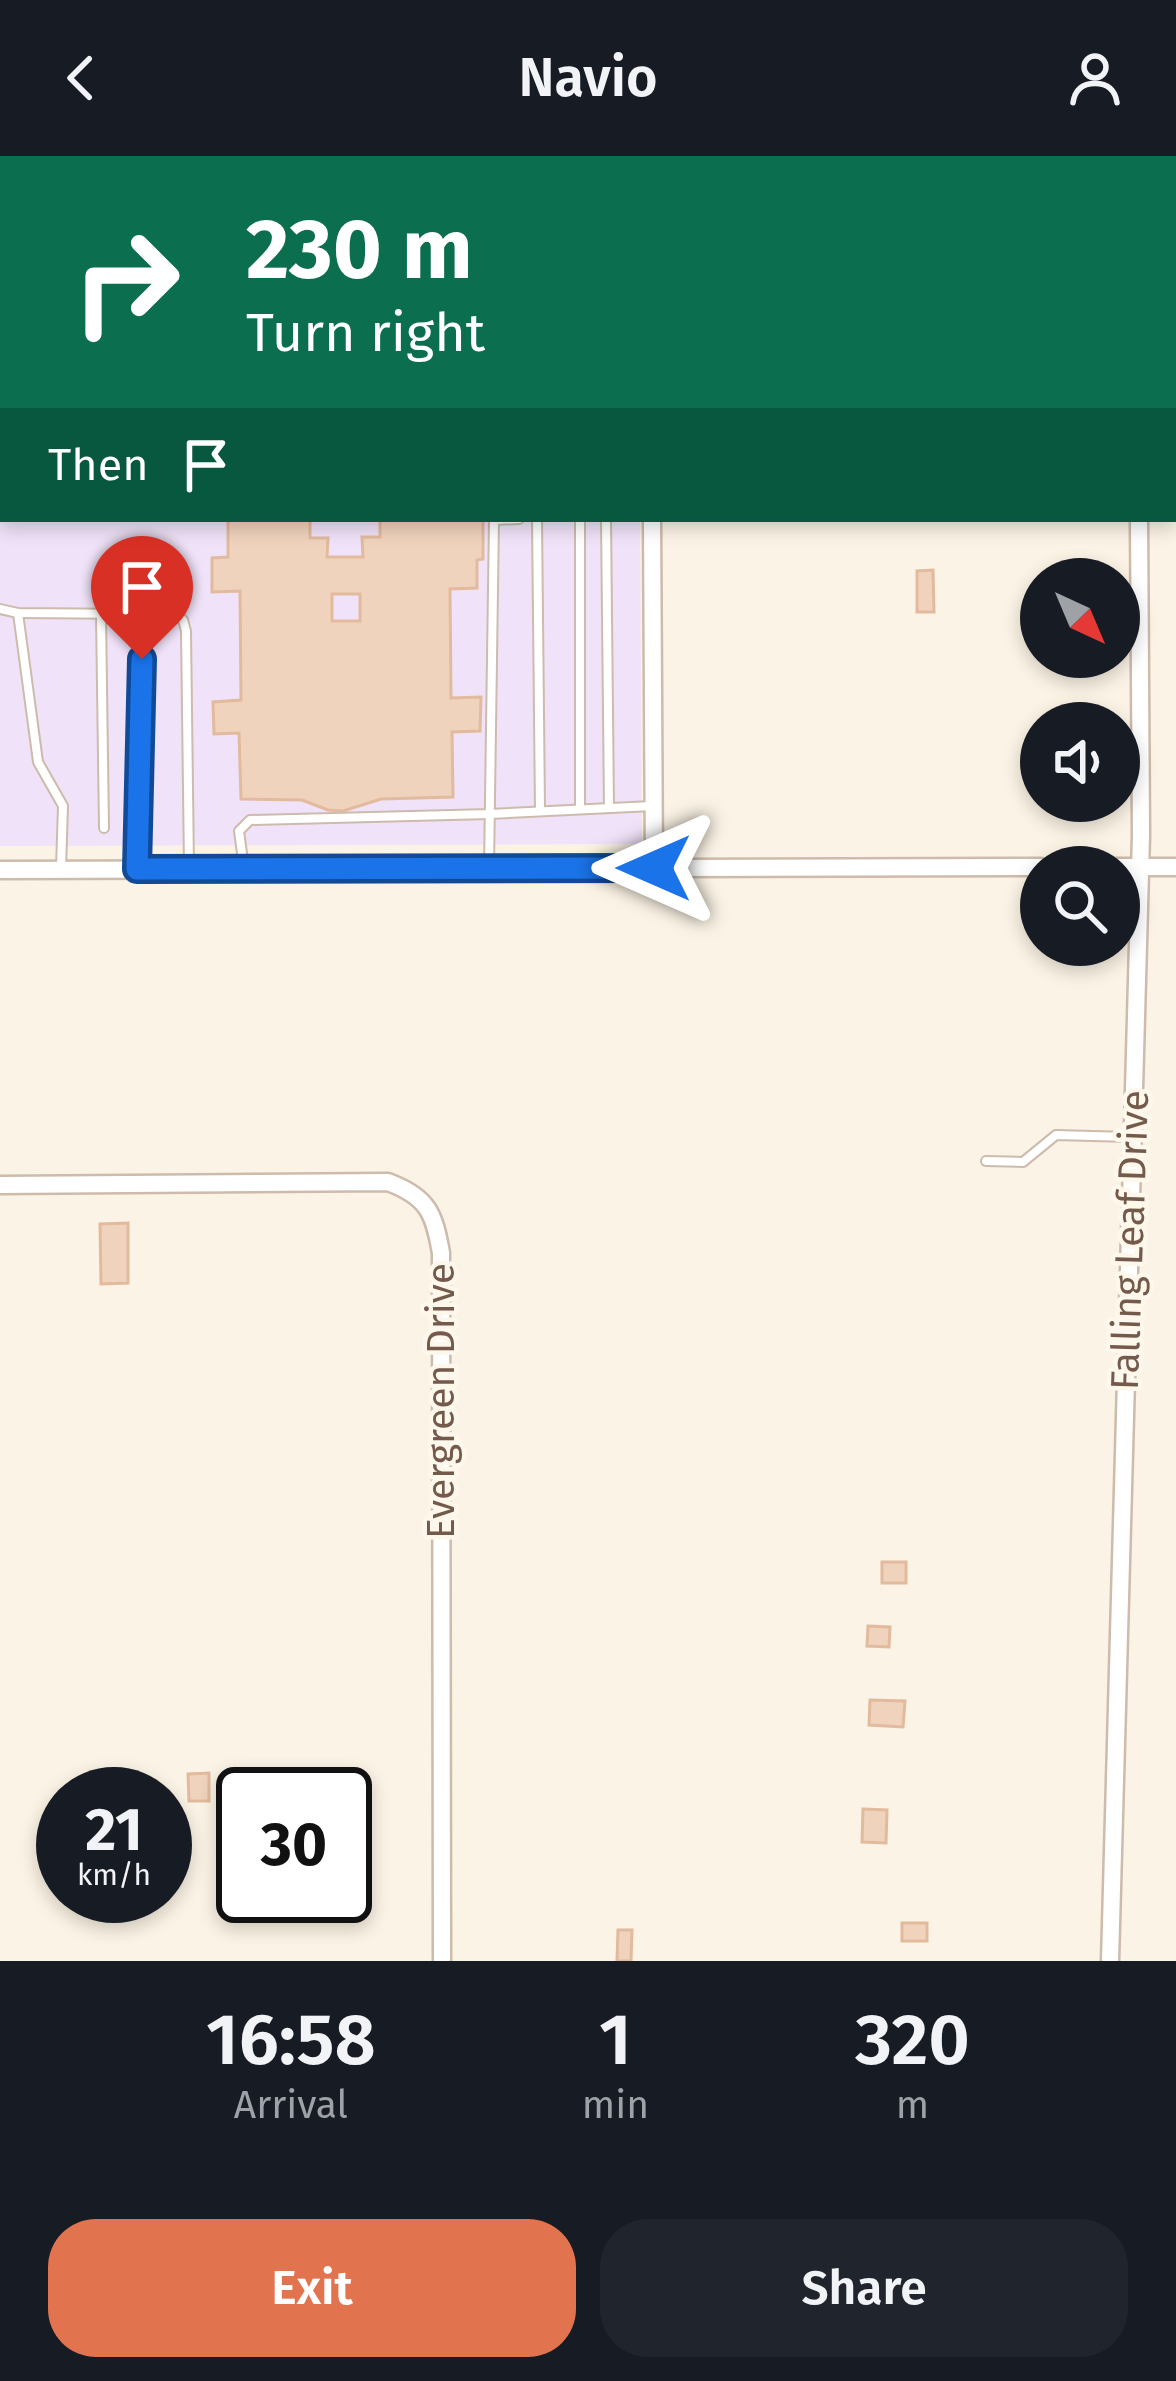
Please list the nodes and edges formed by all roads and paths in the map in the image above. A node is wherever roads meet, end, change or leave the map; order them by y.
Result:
1 (494, 522) edge
2 (537, 522) edge
3 (580, 522) edge
4 (606, 522) edge
5 (652, 522) edge
6 (1139, 522) edge
7 (0, 609) edge
8 (18, 613) junction
9 (143, 614) junction
10 (100, 615) junction
11 (654, 806) junction
12 (609, 808) junction
13 (580, 809) junction
14 (540, 812) junction
15 (490, 814) junction
16 (104, 828) dead end
17 (1140, 846) edge
18 (1020, 867) edge
19 (1140, 867) edge
20 (1176, 867) edge
21 (189, 868) junction
22 (244, 868) junction
23 (489, 868) junction
24 (654, 868) junction
25 (61, 869) junction
26 (137, 869) junction
27 (0, 870) edge
28 (1137, 966) edge
29 (1132, 1136) junction
30 (986, 1161) dead end
31 (0, 1186) edge
32 (442, 1961) edge
33 (1110, 1961) edge

1 - 15 lane
2 - 14 lane
3 - 13 lane
4 - 12 lane
5 - 11 street
6 - 17 street, Falling Leaf Drive
7 - 8 lane
8 - 10 lane
8 - 25 lane
9 - 10 lane
9 - 21 lane
9 - 26 lane
10 - 16 lane
11 - 12 lane
11 - 24 street
12 - 13 lane
13 - 14 lane
14 - 15 lane
15 - 22 lane
15 - 23 lane
18 - 24 street
19 - 20 street
21 - 22 street
21 - 26 street
22 - 23 street
23 - 24 street
25 - 26 street
25 - 27 street
28 - 29 street, Falling Leaf Drive
29 - 30 lane
29 - 33 street, Falling Leaf Drive
31 - 32 street, Evergreen Drive

